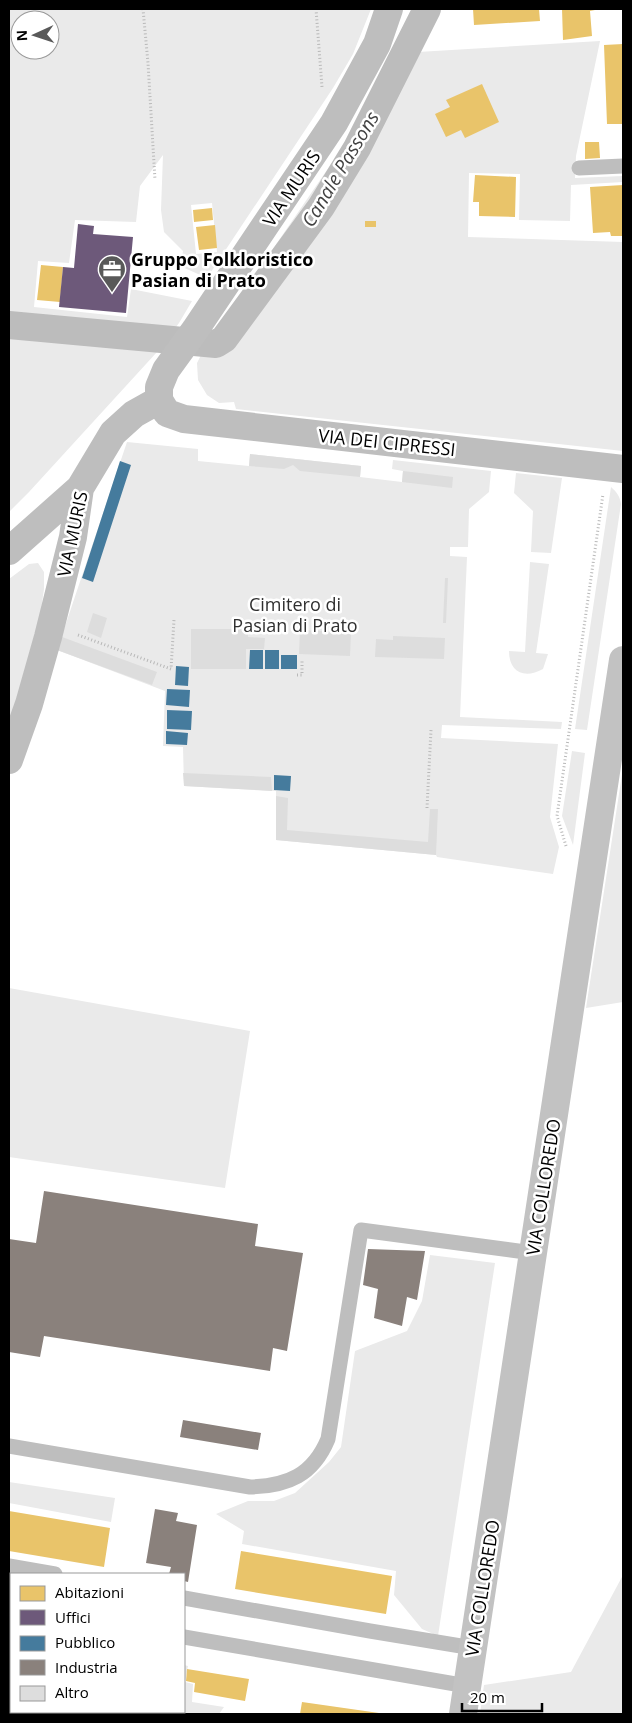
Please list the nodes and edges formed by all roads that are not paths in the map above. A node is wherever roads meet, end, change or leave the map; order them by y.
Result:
1 (389, 9) edge
2 (623, 166) edge
3 (579, 168) dead end
4 (159, 400) junction
5 (616, 468) edge
6 (80, 488) junction
7 (9, 551) edge
8 (623, 660) edge
9 (9, 760) edge
10 (533, 1253) junction
11 (9, 1446) edge
12 (9, 1566) edge
13 (49, 1573) edge
14 (185, 1598) edge
15 (185, 1636) edge
16 (473, 1648) junction
17 (467, 1686) junction
18 (463, 1714) edge

1 - 4 street, VIA MURIS
2 - 3 lane
4 - 5 street, VIA DEI CIPRESSI
4 - 6 street, VIA MURIS
6 - 7 street
6 - 9 street, VIA MURIS
8 - 10 main road, VIA COLLOREDO
10 - 11 lane
10 - 16 main road, VIA COLLOREDO
12 - 13 lane
14 - 16 lane
15 - 17 lane
16 - 17 main road, VIA COLLOREDO
17 - 18 main road, VIA COLLOREDO

